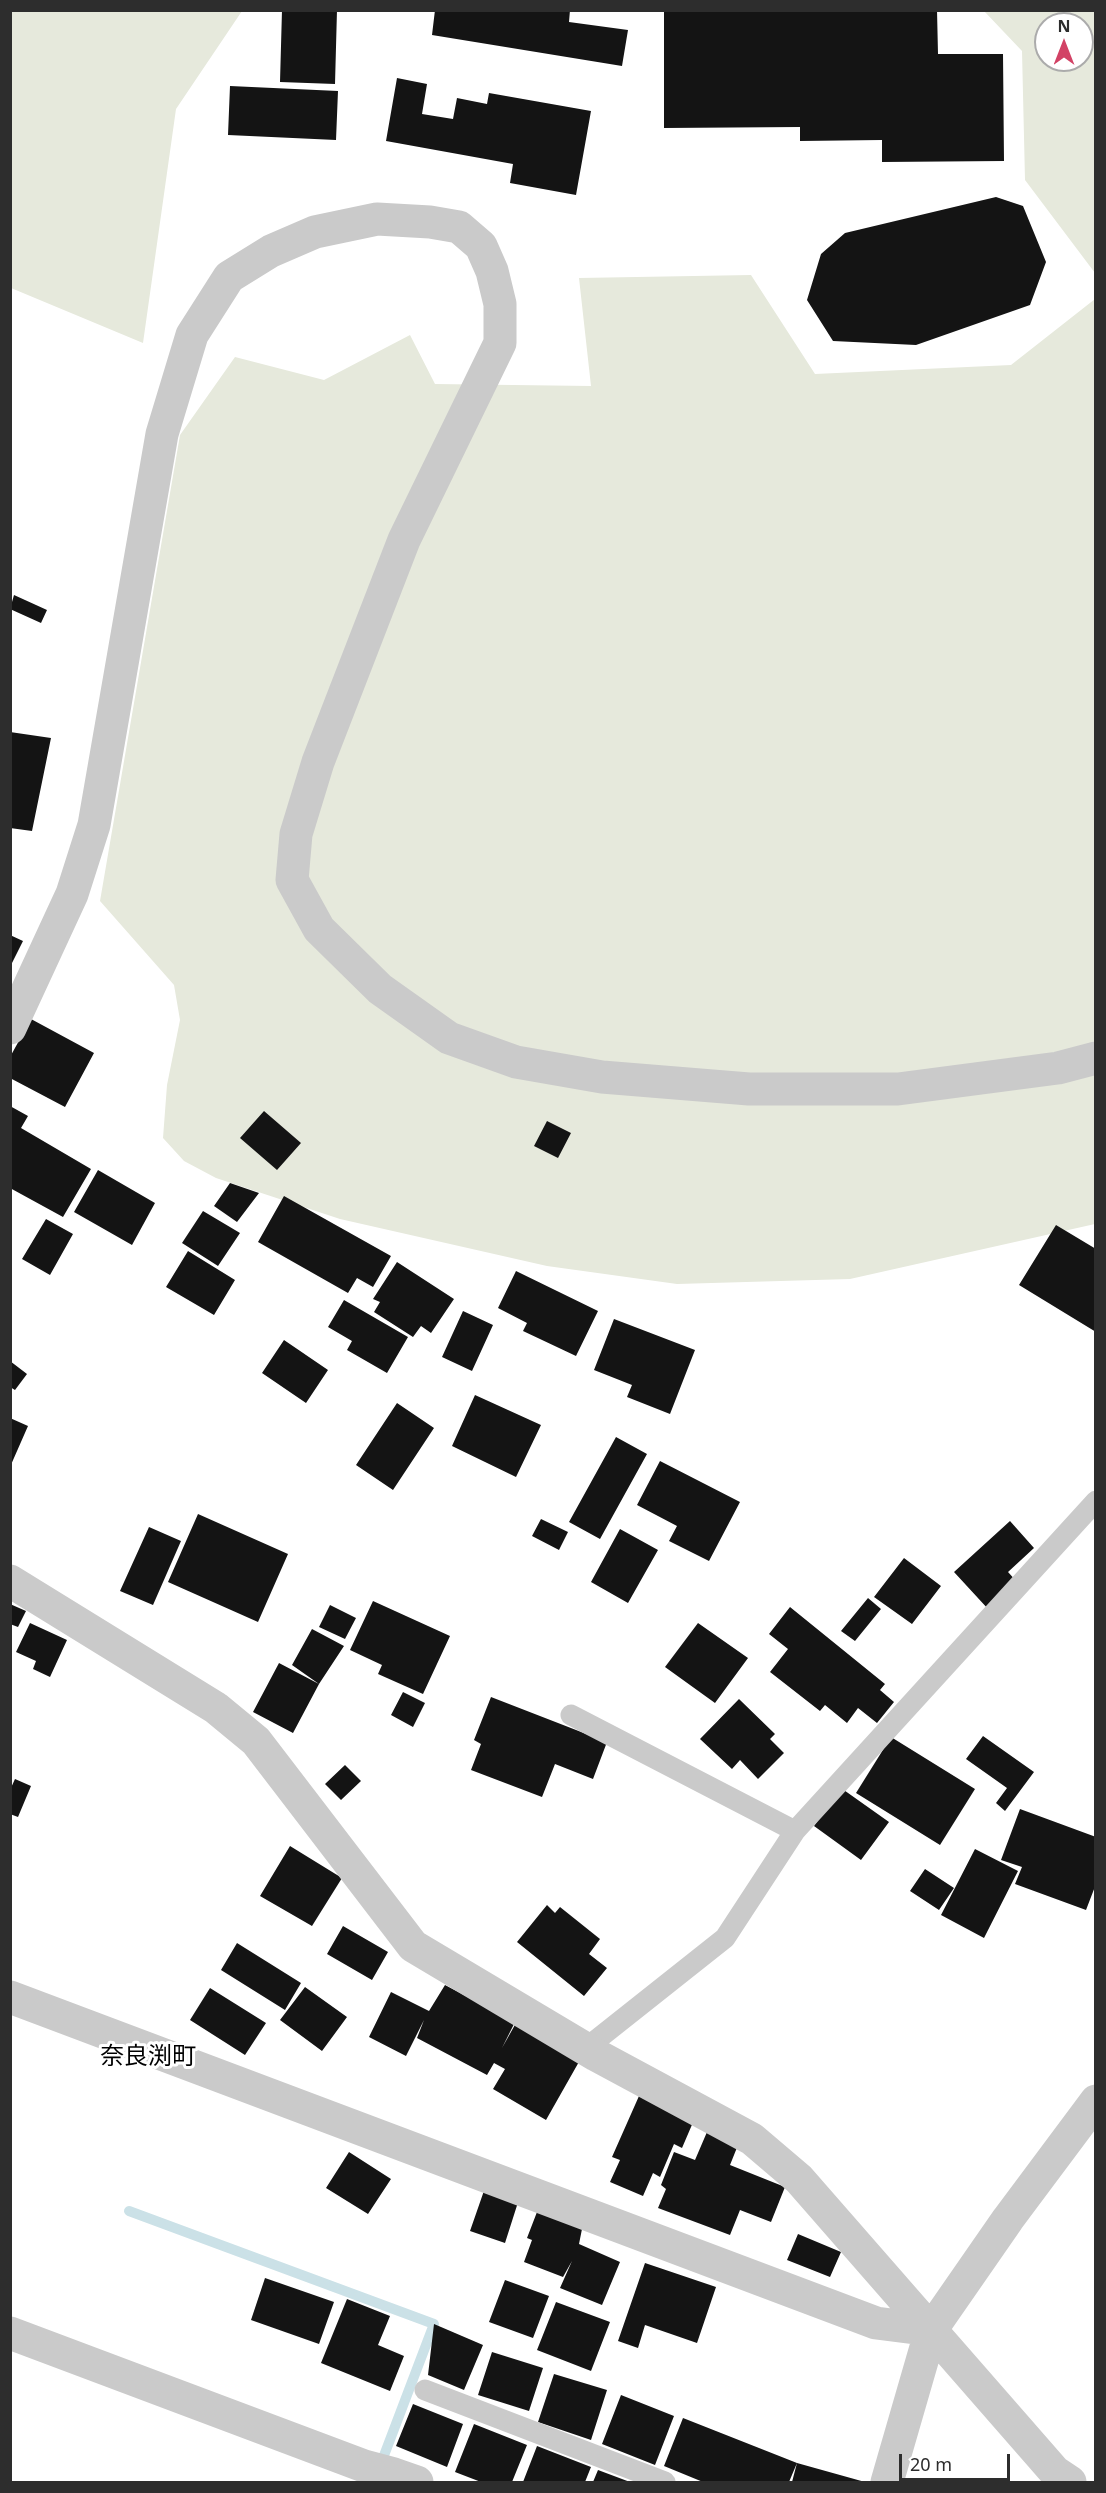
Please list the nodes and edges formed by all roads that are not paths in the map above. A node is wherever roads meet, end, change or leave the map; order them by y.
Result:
1 (10, 1028) edge
2 (1095, 1058) edge
3 (1095, 1501) edge
4 (10, 1581) edge
5 (571, 1715) dead end
6 (795, 1831) junction
7 (10, 1997) edge
8 (585, 2049) junction
9 (1095, 2101) edge
10 (931, 2330) junction
11 (10, 2333) edge
12 (424, 2390) dead end
13 (417, 2482) edge
14 (664, 2482) edge
15 (887, 2482) edge
16 (1070, 2482) edge

1 - 2 street
3 - 6 lane
4 - 8 street
5 - 6 lane
6 - 8 lane
7 - 10 street
8 - 10 street
9 - 10 street
10 - 15 street
10 - 16 street
11 - 13 street
12 - 14 lane

